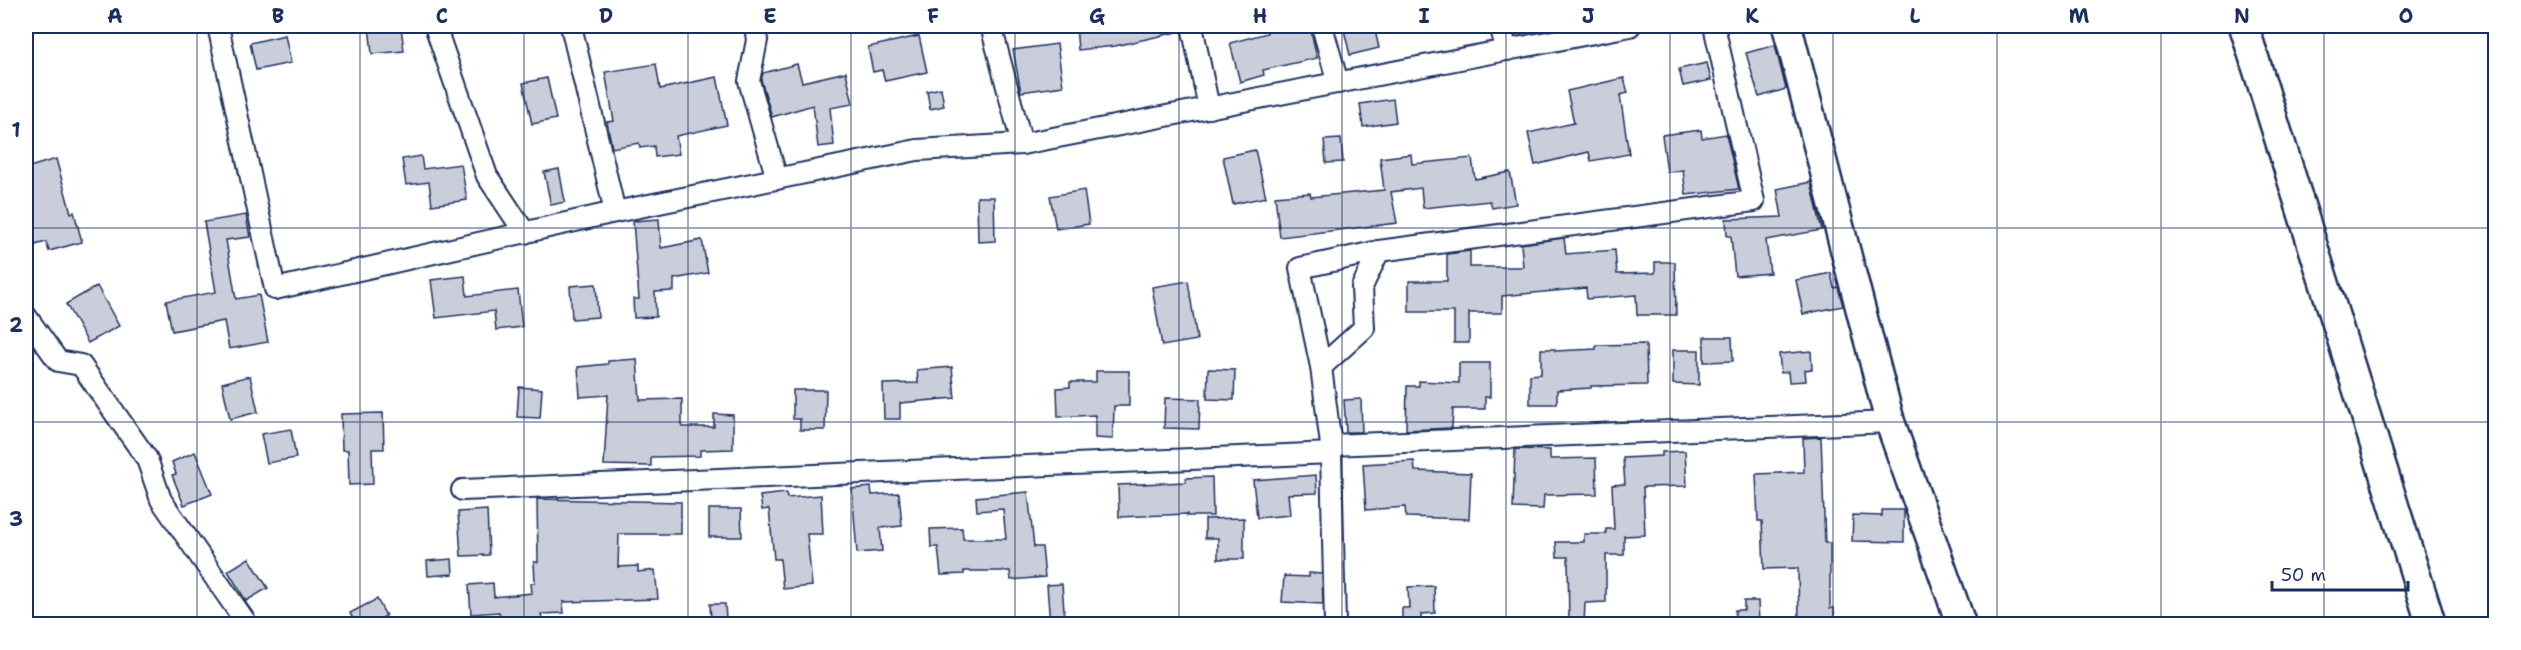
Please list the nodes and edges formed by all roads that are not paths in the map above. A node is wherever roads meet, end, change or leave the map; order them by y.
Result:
1 (218, 26) edge
2 (435, 26) edge
3 (571, 26) edge
4 (755, 26) edge
5 (991, 26) edge
6 (1192, 26) edge
7 (1322, 26) edge
8 (1500, 26) edge
9 (1630, 26) edge
10 (1714, 26) edge
11 (1786, 26) edge
12 (2244, 26) edge
13 (1507, 50) junction
14 (1338, 83) junction
15 (1209, 108) junction
16 (1022, 144) junction
17 (777, 179) junction
18 (615, 212) junction
19 (525, 233) junction
20 (1378, 251) junction
21 (26, 316) edge
22 (1321, 367) junction
23 (1890, 422) junction
24 (1331, 449) junction
25 (462, 490) dead end
26 (247, 624) edge
27 (1335, 624) edge
28 (1961, 624) edge
29 (2431, 624) edge

1 - 19 street
2 - 19 street
3 - 18 street
4 - 17 street
5 - 16 street
6 - 15 street
7 - 14 street
8 - 13 street
9 - 13 street
10 - 20 street
11 - 23 street
12 - 29 street
13 - 14 street
14 - 15 street
15 - 16 street
16 - 17 street
17 - 18 street
18 - 19 street
20 - 22 street
20 - 22 street
21 - 26 street
22 - 24 street
23 - 24 street
23 - 28 street
24 - 25 street
24 - 27 street

